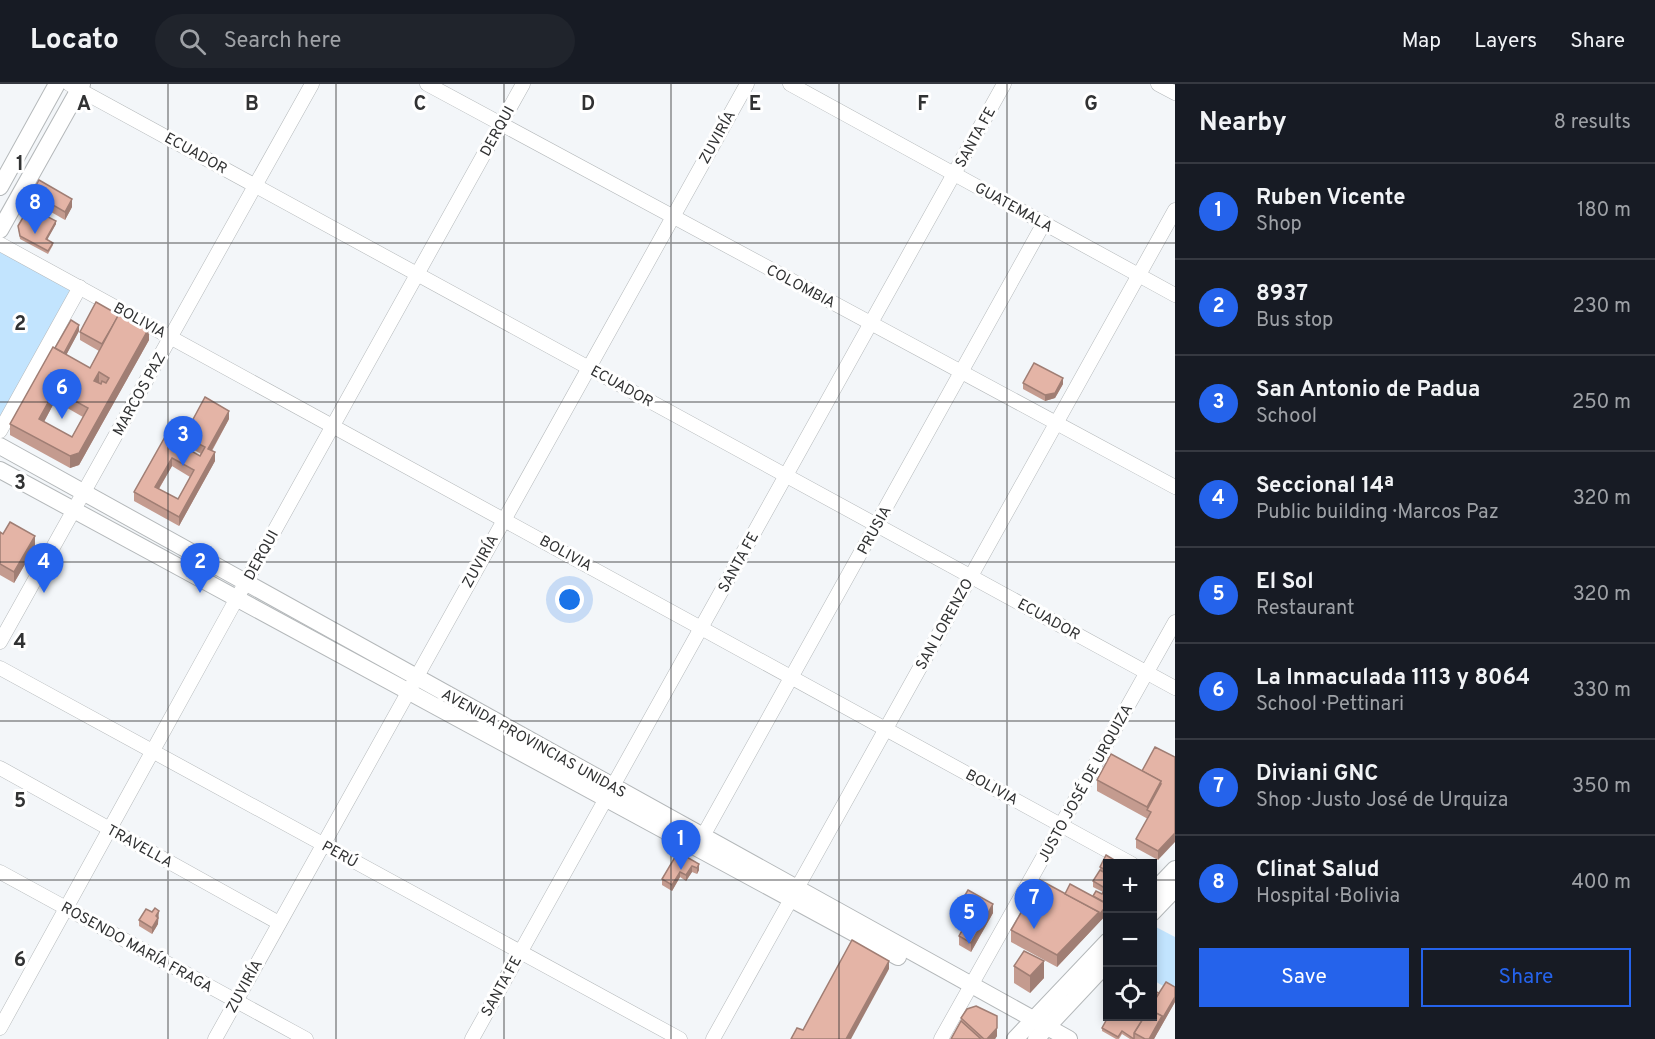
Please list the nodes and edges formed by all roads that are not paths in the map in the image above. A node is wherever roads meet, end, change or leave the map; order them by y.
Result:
1 (57, 84) edge
2 (312, 84) edge
3 (428, 84) edge
4 (523, 84) edge
5 (747, 84) edge
6 (790, 84) edge
7 (1004, 84) edge
8 (1158, 84) edge
9 (77, 86) edge
10 (1175, 93) edge
11 (501, 124) junction
12 (954, 174) junction
13 (256, 186) junction
14 (0, 187) edge
15 (1175, 210) edge
16 (673, 216) junction
17 (1044, 223) junction
18 (0, 231) edge
19 (0, 244) edge
20 (418, 274) junction
21 (1139, 275) junction
22 (80, 287) junction
23 (1175, 295) edge
24 (871, 323) junction
25 (171, 337) junction
26 (589, 368) junction
27 (961, 372) junction
28 (1056, 423) junction
29 (333, 426) junction
30 (0, 431) edge
31 (0, 446) edge
32 (0, 470) edge
33 (786, 476) junction
34 (1175, 488) edge
35 (84, 493) junction
36 (75, 510) junction
37 (504, 519) junction
38 (876, 525) junction
39 (971, 576) junction
40 (246, 582) junction
41 (237, 598) junction
42 (1175, 622) edge
43 (701, 628) junction
44 (0, 642) edge
45 (0, 668) edge
46 (1147, 672) junction
47 (792, 677) junction
48 (412, 684) junction
49 (1175, 688) edge
50 (886, 729) junction
51 (152, 752) junction
52 (0, 768) edge
53 (609, 792) junction
54 (1061, 825) junction
55 (110, 829) junction
56 (704, 836) junction
57 (323, 844) junction
58 (1123, 859) edge
59 (0, 872) edge
60 (1166, 882) edge
61 (794, 894) junction
62 (1157, 902) edge
63 (66, 908) junction
64 (279, 923) junction
65 (1103, 946) edge
66 (520, 952) junction
67 (1103, 966) edge
68 (969, 990) junction
69 (236, 1001) junction
70 (0, 1028) edge
71 (1035, 1032) edge
72 (215, 1039) edge
73 (306, 1039) edge
74 (472, 1039) edge
75 (680, 1039) edge
76 (713, 1039) edge
77 (941, 1039) edge
78 (1069, 1039) edge

1 - 14 main road
2 - 13 street, MARCOS PAZ
3 - 11 street, COLOMBIA
4 - 11 street, DERQUI
5 - 16 street, ZUVIRÍA
6 - 12 street, GUATEMALA
7 - 12 street, SANTA FE
8 - 10 street
9 - 13 street, ECUADOR
9 - 18 main road
11 - 16 street, COLOMBIA
11 - 20 street, DERQUI
12 - 17 street, GUATEMALA
12 - 24 street, SANTA FE
13 - 20 street, ECUADOR
13 - 25 street, MARCOS PAZ
15 - 21 street, SAN LORENZO
16 - 24 street, COLOMBIA
16 - 26 street, ZUVIRÍA
17 - 21 street, GUATEMALA
17 - 27 street, PRUSIA
19 - 22 street, BOLIVIA
20 - 26 street, ECUADOR
20 - 29 street, DERQUI
21 - 23 street, GUATEMALA
21 - 28 street, SAN LORENZO
22 - 25 street, BOLIVIA
22 - 30 street
24 - 27 street, COLOMBIA
24 - 33 street, SANTA FE
25 - 29 street, BOLIVIA
25 - 35 street, MARCOS PAZ
26 - 33 street, ECUADOR
26 - 37 street, ZUVIRÍA
27 - 28 street, COLOMBIA
27 - 38 street, PRUSIA
28 - 34 street, COLOMBIA
28 - 39 street, SAN LORENZO
29 - 37 street, BOLIVIA
29 - 40 street, DERQUI
31 - 35 main road, AVENIDA PROVINCIAS UNIDAS
32 - 36 main road, AVENIDA PROVINCIAS UNIDAS
33 - 38 street, ECUADOR
33 - 43 street, SANTA FE
35 - 36 street, MARCOS PAZ
35 - 40 main road, AVENIDA PROVINCIAS UNIDAS
36 - 41 main road, AVENIDA PROVINCIAS UNIDAS
36 - 44 street, MARCOS PAZ
37 - 43 street, BOLIVIA
37 - 48 street, ZUVIRÍA
38 - 39 street, ECUADOR
38 - 47 street, PRUSIA
39 - 46 street, ECUADOR
39 - 50 street, SAN LORENZO
40 - 41 street, DERQUI
40 - 48 main road, AVENIDA PROVINCIAS UNIDAS
41 - 48 main road, AVENIDA PROVINCIAS UNIDAS
41 - 51 street, DERQUI
42 - 46 street, JUSTO JOSÉ DE URQUIZA
43 - 47 street, BOLIVIA
43 - 53 street, SANTA FE
45 - 51 street, PERÚ
46 - 49 street, ECUADOR
46 - 54 street, JUSTO JOSÉ DE URQUIZA
47 - 50 street, BOLIVIA
47 - 56 street, PRUSIA
48 - 53 main road, AVENIDA PROVINCIAS UNIDAS
48 - 57 street, ZUVIRÍA
50 - 54 street, BOLIVIA
50 - 61 street, SAN LORENZO
51 - 55 street, DERQUI
51 - 57 street, PERÚ
52 - 55 street, TRAVELLA
53 - 56 main road, AVENIDA PROVINCIAS UNIDAS
53 - 61 main road, AVENIDA PROVINCIAS UNIDAS
53 - 66 street, SANTA FE
54 - 58 street, BOLIVIA
54 - 68 street, JUSTO JOSÉ DE URQUIZA
55 - 63 street, DERQUI
55 - 64 street, TRAVELLA
56 - 61 main road, AVENIDA PROVINCIAS UNIDAS
57 - 64 street, ZUVIRÍA
57 - 66 street, PERÚ
59 - 63 street, ROSENDO MARÍA FRAGA
60 - 62 main road
61 - 68 main road, AVENIDA PROVINCIAS UNIDAS
61 - 76 street, SAN LORENZO
63 - 69 street, ROSENDO MARÍA FRAGA
63 - 70 street, DERQUI
64 - 69 street, ZUVIRÍA
65 - 71 main road
66 - 74 street, SANTA FE
66 - 75 street, PERÚ
67 - 71 main road
68 - 71 main road, AVENIDA PROVINCIAS UNIDAS
68 - 77 street, JUSTO JOSÉ DE URQUIZA
69 - 72 street, ZUVIRÍA
69 - 73 street, ROSENDO MARÍA FRAGA
71 - 78 main road, AVENIDA PROVINCIAS UNIDAS

